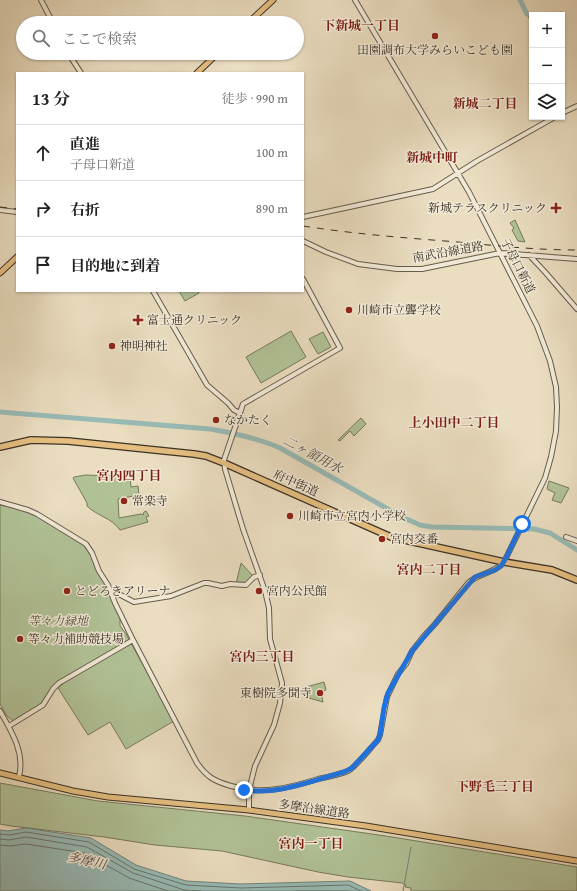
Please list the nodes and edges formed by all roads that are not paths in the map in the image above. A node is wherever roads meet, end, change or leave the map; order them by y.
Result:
1 (40, 0) edge
2 (273, 0) edge
3 (355, 0) edge
4 (48, 16) edge
5 (256, 16) edge
6 (73, 60) edge
7 (211, 60) edge
8 (80, 72) edge
9 (198, 72) edge
10 (577, 106) edge
11 (565, 112) edge
12 (550, 120) edge
13 (457, 173) junction
14 (0, 210) edge
15 (16, 212) edge
16 (304, 217) edge
17 (304, 241) edge
18 (500, 253) junction
19 (529, 255) junction
20 (16, 258) edge
21 (577, 259) edge
22 (0, 273) edge
23 (304, 281) edge
24 (154, 292) edge
25 (577, 309) edge
26 (240, 413) junction
27 (0, 447) edge
28 (224, 463) junction
29 (0, 502) edge
30 (566, 537) dead end
31 (577, 541) edge
32 (504, 562) junction
33 (260, 575) junction
34 (577, 580) edge
35 (111, 590) junction
36 (133, 640) junction
37 (0, 711) edge
38 (9, 726) junction
39 (0, 773) edge
40 (19, 777) junction
41 (249, 790) junction
42 (249, 810) junction
43 (577, 862) edge

1 - 4 street
2 - 5 main road
3 - 13 street, 子母口新道
6 - 8 street
7 - 9 main road
10 - 11 street
12 - 13 street
13 - 16 street
13 - 18 street, 子母口新道
14 - 15 street
17 - 18 street, 南武沿線道路
18 - 19 street, 南武沿線道路
18 - 32 street, 子母口新道
19 - 21 street, 南武沿線道路
19 - 25 street
20 - 22 main road
23 - 26 street
24 - 26 street
26 - 28 street
27 - 28 highway, 府中街道
28 - 32 highway, 府中街道
28 - 33 street
29 - 35 street
30 - 31 street
32 - 34 highway, 府中街道
32 - 41 street
33 - 35 street
33 - 41 street
35 - 36 street
36 - 38 street
36 - 41 street
37 - 38 street
38 - 40 street
39 - 40 main road, 多摩沿線道路
40 - 42 main road, 多摩沿線道路
41 - 42 street
42 - 43 main road, 多摩沿線道路

